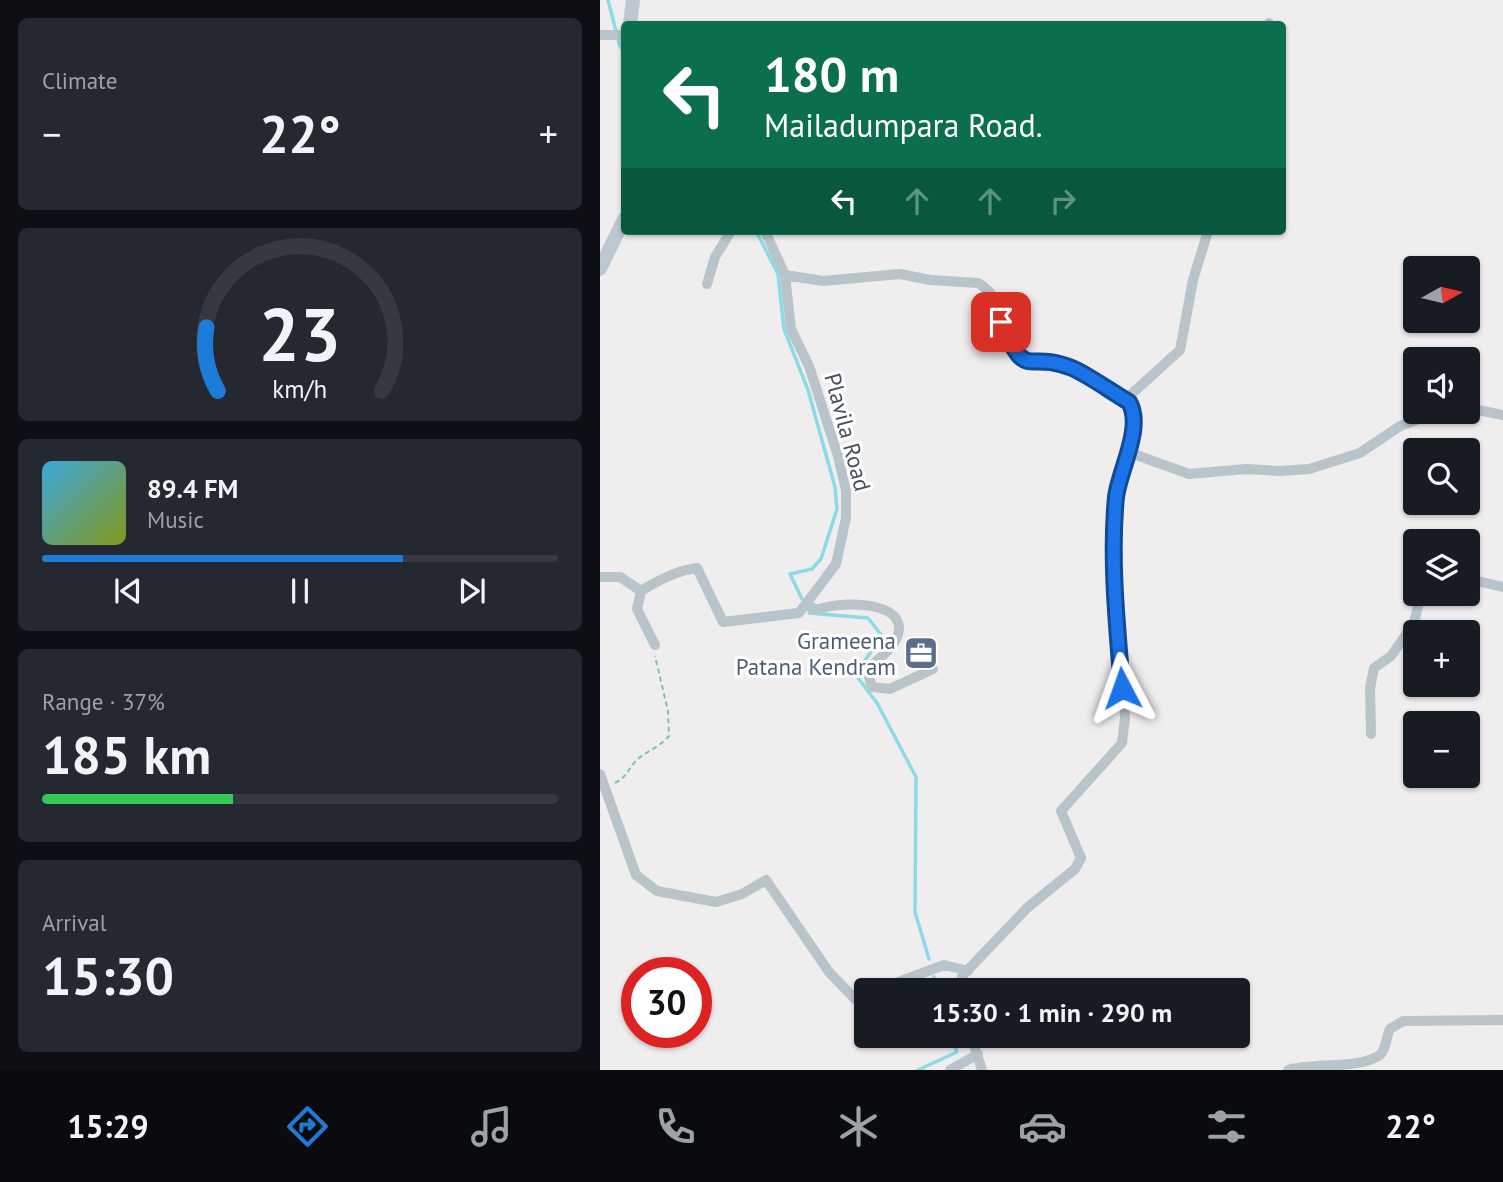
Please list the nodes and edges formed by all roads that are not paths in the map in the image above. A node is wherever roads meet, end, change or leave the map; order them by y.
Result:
1 (633, 0) edge
2 (630, 21) edge
3 (621, 35) edge
4 (600, 36) edge
5 (621, 225) edge
6 (729, 235) edge
7 (767, 235) edge
8 (1207, 235) edge
9 (600, 270) edge
10 (785, 275) junction
11 (707, 284) dead end
12 (1126, 400) junction
13 (1480, 410) edge
14 (1503, 415) edge
15 (1405, 424) edge
16 (1128, 452) junction
17 (600, 576) edge
18 (1480, 582) edge
19 (1503, 587) edge
20 (641, 590) junction
21 (807, 605) junction
22 (1418, 606) edge
23 (655, 645) road end
24 (932, 670) dead end
25 (1371, 734) dead end
26 (600, 774) edge
27 (968, 971) junction
28 (909, 978) edge
29 (962, 978) edge
30 (854, 998) edge
31 (1503, 1020) edge
32 (976, 1048) edge
33 (978, 1054) junction
34 (950, 1070) edge
35 (982, 1070) edge
36 (1288, 1070) edge

1 - 2 main road
3 - 4 street
5 - 9 main road
6 - 11 street
7 - 10 street
8 - 12 street
10 - 12 street
10 - 21 street, Plavila Road
12 - 16 street
13 - 14 street
15 - 16 street
16 - 27 street
17 - 20 street
18 - 19 street
20 - 21 street
20 - 23 street
21 - 24 street
22 - 25 street
26 - 30 street
27 - 28 street
27 - 29 street
31 - 36 street
32 - 33 street
33 - 34 street
33 - 35 street

